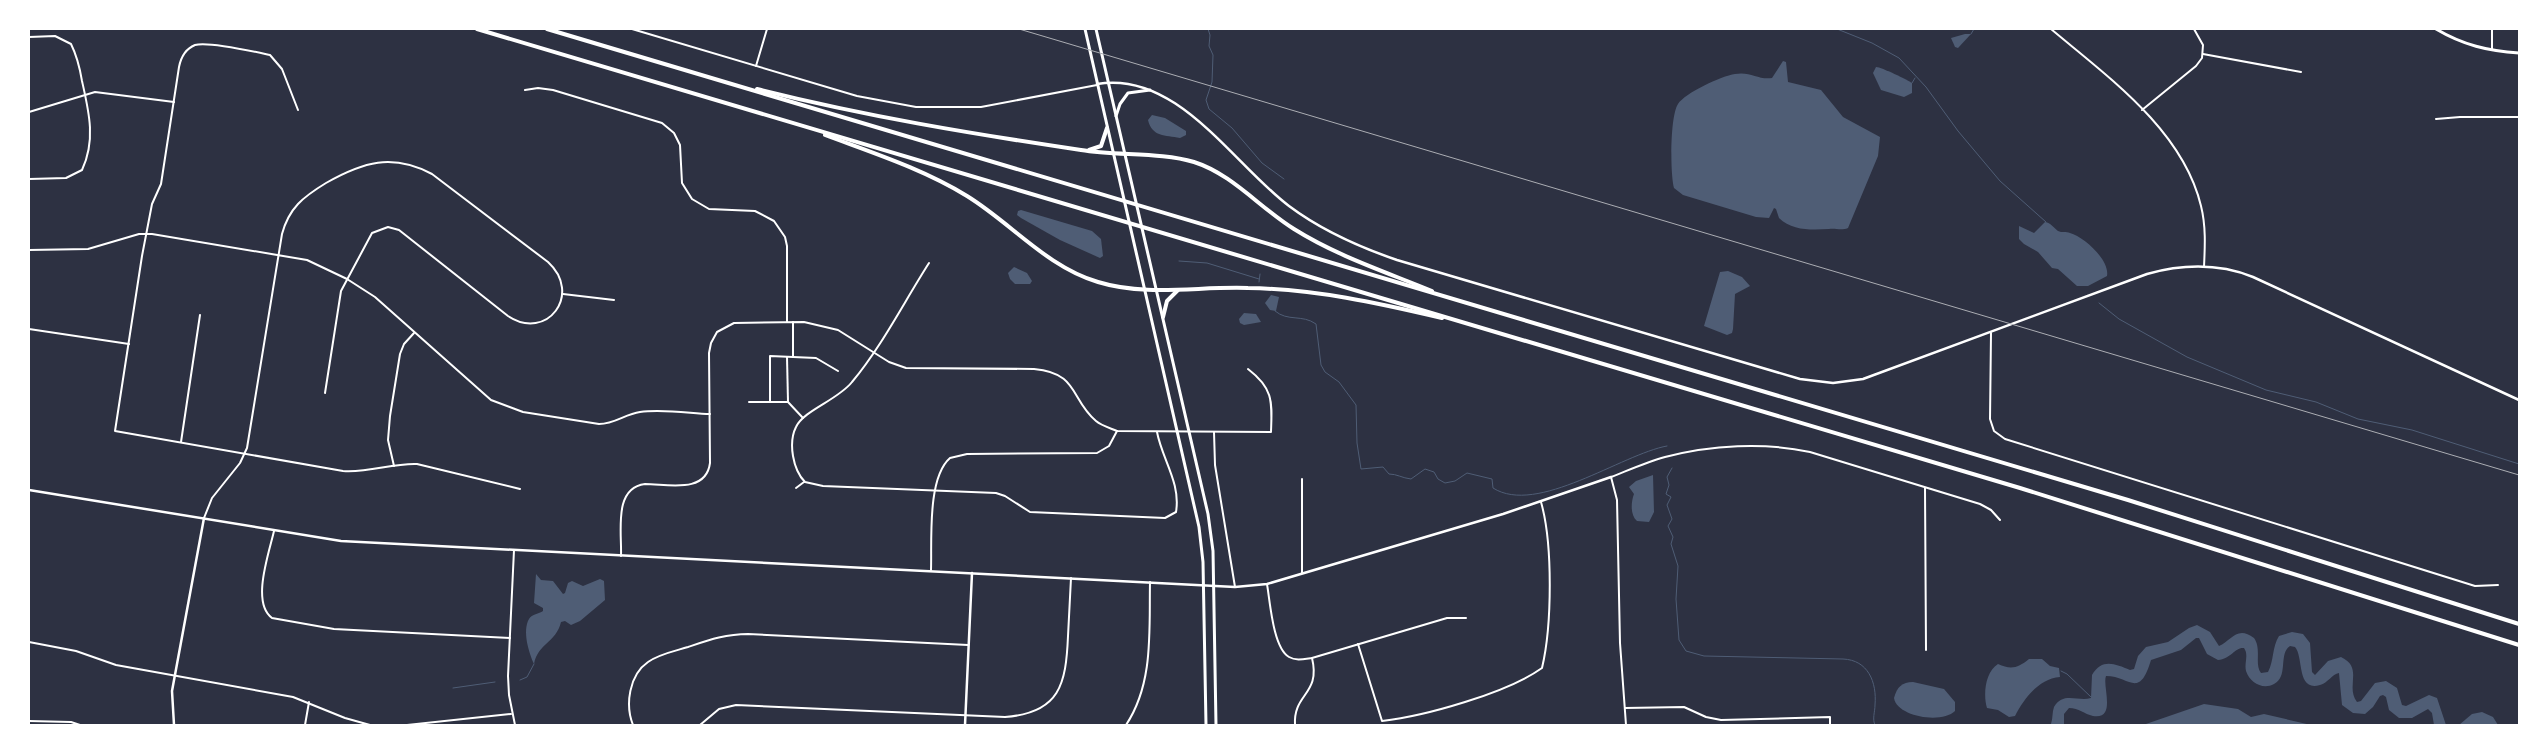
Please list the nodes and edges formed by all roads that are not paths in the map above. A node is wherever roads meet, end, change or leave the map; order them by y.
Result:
1 (477, 29) edge
2 (547, 29) edge
3 (632, 29) edge
4 (767, 29) edge
5 (1085, 29) edge
6 (1096, 29) edge
7 (2051, 29) edge
8 (2194, 29) edge
9 (2436, 29) edge
10 (2492, 29) edge
11 (29, 37) edge
12 (2492, 50) junction
13 (2519, 53) edge
14 (2203, 54) junction
15 (756, 66) junction
16 (2301, 72) dead end
17 (701, 75) junction
18 (1108, 82) junction
19 (1097, 84) junction
20 (525, 90) dead end
21 (1150, 90) junction
22 (85, 93) junction
23 (174, 102) junction
24 (298, 110) dead end
25 (2142, 110) junction
26 (29, 112) edge
27 (1116, 117) junction
28 (2519, 117) edge
29 (2436, 119) dead end
30 (797, 124) junction
31 (1107, 128) junction
32 (1085, 151) junction
33 (1113, 154) junction
34 (1125, 156) junction
35 (29, 179) edge
36 (146, 233) junction
37 (29, 250) edge
38 (279, 254) junction
39 (929, 263) dead end
40 (2204, 266) junction
41 (347, 279) junction
42 (1180, 289) junction
43 (1146, 290) junction
44 (1157, 290) junction
45 (563, 294) junction
46 (614, 300) dead end
47 (1458, 301) junction
48 (200, 315) dead end
49 (1163, 317) junction
50 (787, 322) junction
51 (793, 322) junction
52 (1484, 328) junction
53 (29, 329) edge
54 (414, 332) junction
55 (1991, 332) junction
56 (129, 344) junction
57 (873, 351) junction
58 (787, 357) junction
59 (793, 357) junction
60 (1248, 369) dead end
61 (838, 371) dead end
62 (325, 393) dead end
63 (2519, 400) edge
64 (749, 402) dead end
65 (770, 402) junction
66 (788, 402) junction
67 (710, 414) junction
68 (803, 418) junction
69 (1117, 431) junction
70 (1157, 432) junction
71 (1178, 432) junction
72 (1190, 432) junction
73 (1214, 432) junction
74 (181, 442) junction
75 (245, 454) junction
76 (394, 466) junction
77 (1611, 477) junction
78 (1302, 479) dead end
79 (805, 482) junction
80 (796, 488) dead end
81 (1925, 488) junction
82 (520, 489) dead end
83 (29, 490) edge
84 (935, 491) junction
85 (1541, 502) junction
86 (204, 518) junction
87 (2000, 520) dead end
88 (274, 531) junction
89 (514, 550) junction
90 (621, 556) junction
91 (931, 570) junction
92 (972, 573) junction
93 (1302, 573) junction
94 (1071, 578) junction
95 (1150, 582) junction
96 (1267, 584) junction
97 (1204, 585) junction
98 (2498, 585) dead end
99 (1213, 586) junction
100 (1235, 587) junction
101 (1466, 618) dead end
102 (2519, 624) edge
103 (510, 638) junction
104 (29, 642) edge
105 (1358, 644) junction
106 (968, 645) junction
107 (2519, 645) edge
108 (1926, 650) dead end
109 (1312, 658) junction
110 (174, 676) junction
111 (309, 702) junction
112 (1625, 708) junction
113 (512, 714) junction
114 (965, 715) junction
115 (29, 721) edge
116 (44, 721) junction
117 (44, 725) edge
118 (80, 725) edge
119 (174, 725) edge
120 (305, 725) edge
121 (370, 725) edge
122 (407, 725) edge
123 (515, 725) edge
124 (633, 725) edge
125 (700, 725) edge
126 (965, 725) edge
127 (1126, 725) edge
128 (1206, 725) edge
129 (1216, 725) edge
130 (1295, 725) edge
131 (1626, 725) edge
132 (1830, 725) edge

1 - 30 highway
2 - 17 highway
3 - 15 street
4 - 15 street
5 - 19 main road
6 - 18 main road
7 - 25 street
8 - 14 street
9 - 12 main road
10 - 12 street
11 - 22 street
12 - 13 main road
14 - 16 street
14 - 25 street
15 - 19 street
17 - 32 highway
17 - 47 highway
18 - 19 street
18 - 21 street
18 - 27 main road
19 - 31 main road
20 - 50 street
21 - 27 main road
21 - 55 street
22 - 23 street
22 - 26 street
22 - 35 street
23 - 24 street
23 - 36 street
25 - 40 street
27 - 34 main road
28 - 29 street
30 - 43 highway
30 - 52 highway
31 - 32 highway
31 - 33 main road
32 - 33 highway
33 - 34 highway
33 - 43 main road
34 - 44 main road
34 - 47 highway
36 - 37 street
36 - 38 street
36 - 56 street
38 - 41 street
38 - 45 street
38 - 75 street
39 - 57 street
40 - 55 street
40 - 63 street
41 - 45 street
41 - 54 street
41 - 62 street
42 - 44 highway
42 - 49 highway
42 - 52 highway
43 - 44 highway
43 - 71 main road
44 - 49 main road
45 - 46 street
47 - 102 highway
48 - 74 street
49 - 72 main road
50 - 51 street
50 - 67 street
51 - 57 street
51 - 59 street
52 - 107 highway
53 - 56 street
54 - 67 street
54 - 76 street
55 - 98 street
56 - 74 street
57 - 68 street
57 - 69 street
58 - 59 street
58 - 65 street
58 - 66 street
59 - 61 street
60 - 73 street
64 - 65 street
65 - 66 street
66 - 68 street
67 - 90 street
68 - 79 street
69 - 70 street
69 - 84 street
70 - 71 street
70 - 84 street
71 - 72 street
71 - 97 main road
72 - 73 street
72 - 99 main road
73 - 100 street
74 - 75 street
75 - 76 street
75 - 86 street
76 - 82 street
77 - 81 street
77 - 85 street
77 - 112 street
78 - 93 street
79 - 80 street
79 - 84 street
81 - 87 street
81 - 108 street
83 - 86 street
84 - 91 street
85 - 93 street
85 - 105 street
86 - 88 street
86 - 110 street
88 - 89 street
88 - 103 street
89 - 90 street
89 - 103 street
90 - 91 street
91 - 92 street
92 - 94 street
92 - 106 street
93 - 96 street
94 - 95 street
94 - 114 street
95 - 97 street
95 - 127 street
96 - 100 street
96 - 109 street
97 - 99 street
97 - 128 main road
99 - 100 street
99 - 129 main road
101 - 105 street
103 - 113 street
104 - 110 street
105 - 109 street
106 - 114 street
106 - 124 street
109 - 130 street
110 - 111 street
110 - 119 street
111 - 120 street
111 - 121 street
112 - 131 street
112 - 132 street
113 - 122 street
113 - 123 street
114 - 125 street
114 - 126 street
115 - 116 street
116 - 117 street
116 - 118 street

